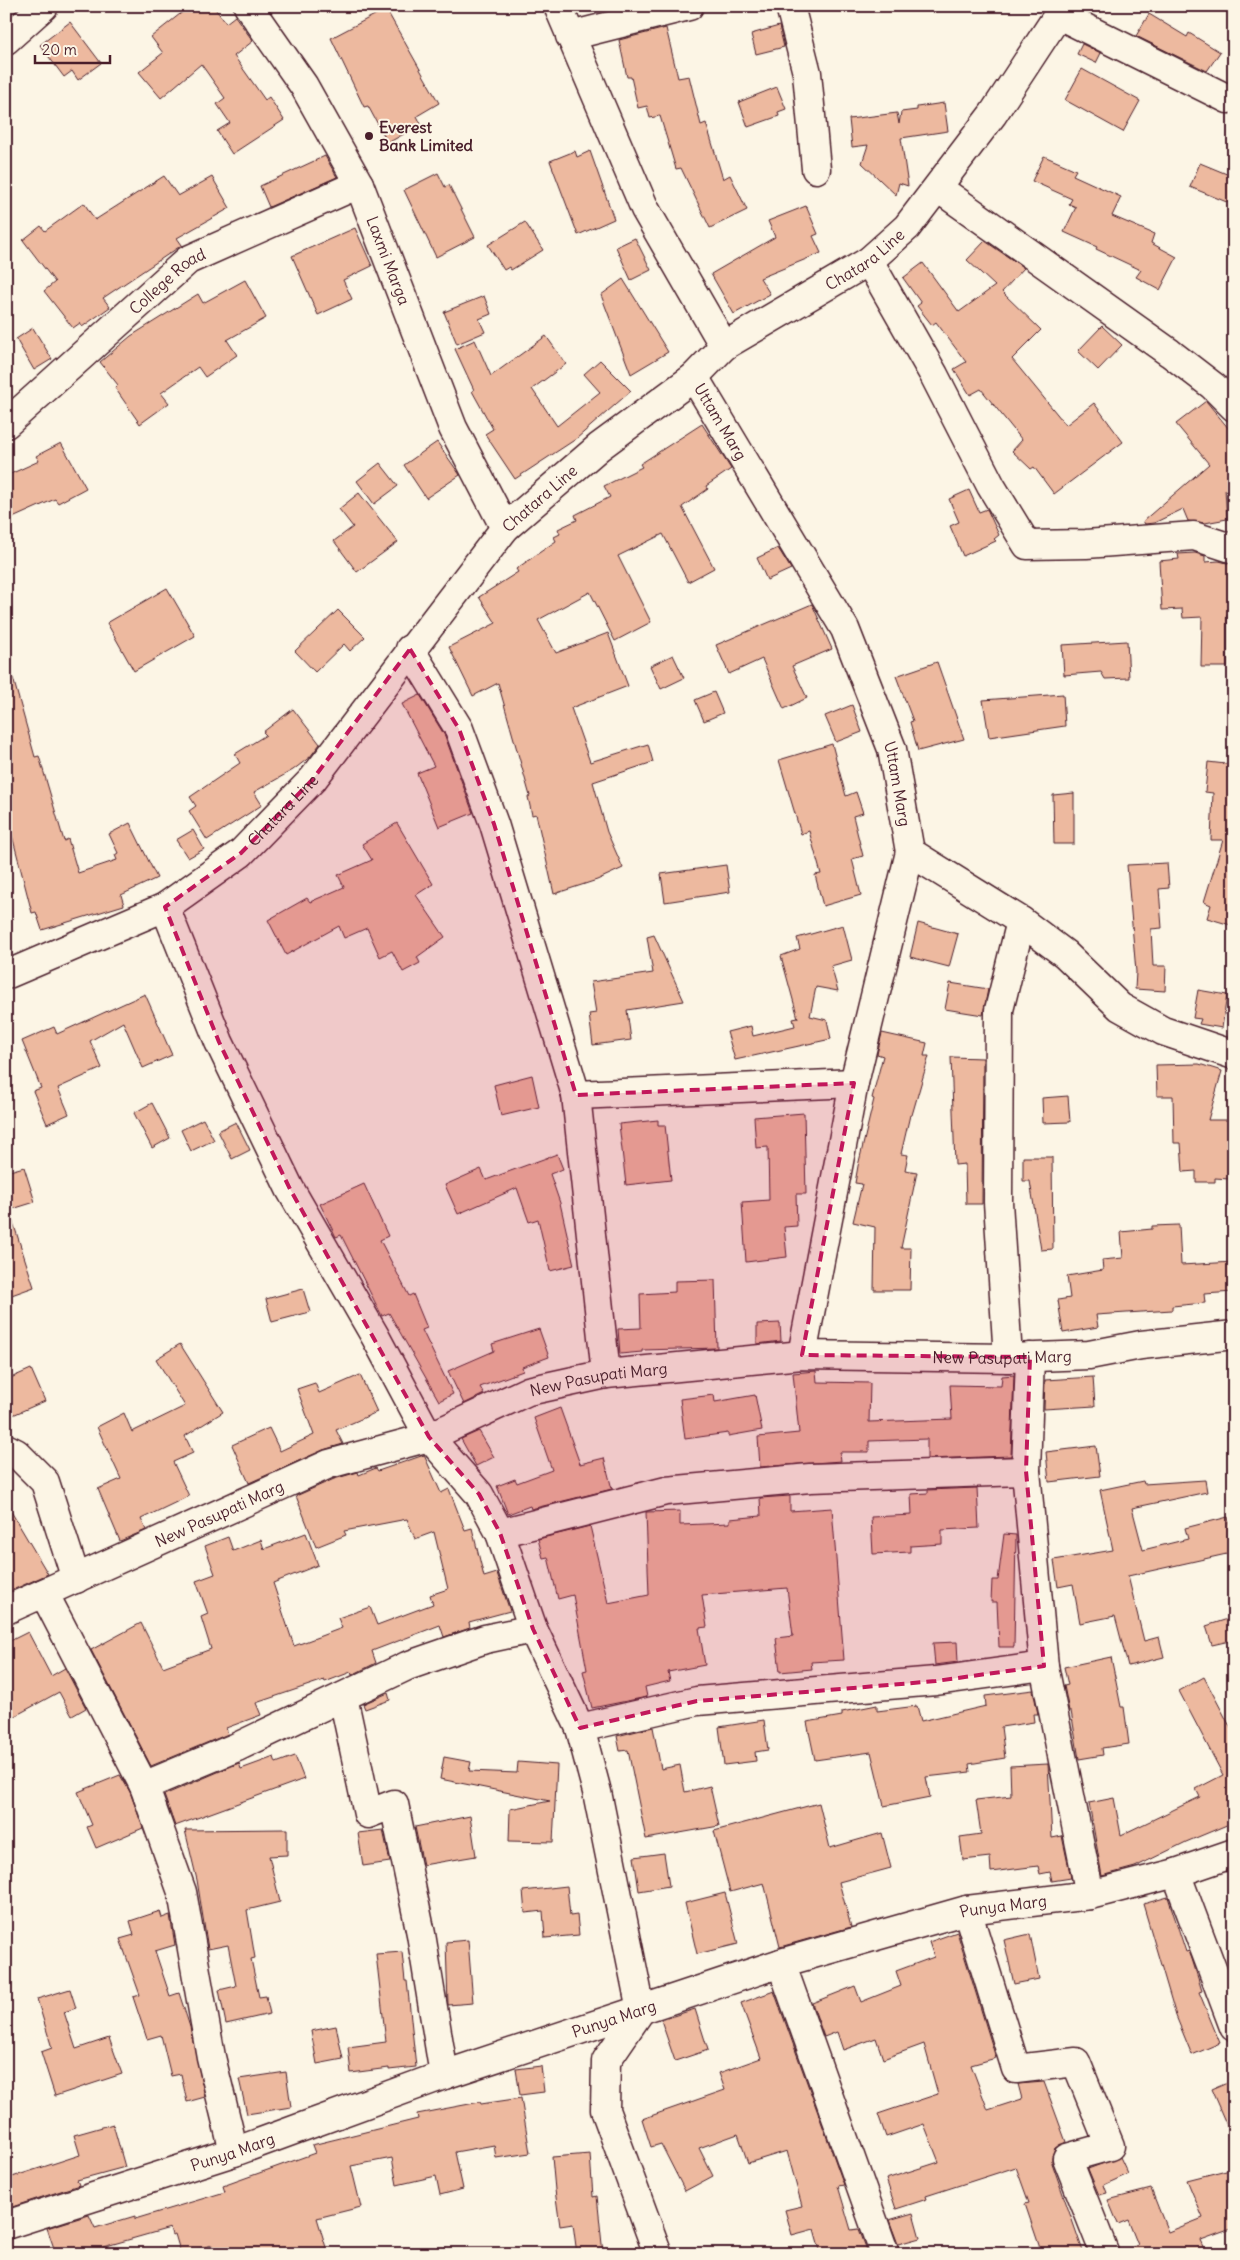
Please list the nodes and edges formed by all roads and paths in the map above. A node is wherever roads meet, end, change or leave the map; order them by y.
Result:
1 (44, 6) edge
2 (248, 6) edge
3 (558, 6) edge
4 (689, 6) edge
5 (790, 6) edge
6 (1061, 11) edge
7 (570, 36) junction
8 (6, 40) edge
9 (1228, 99) dead end
10 (816, 169) dead end
11 (359, 184) junction
12 (938, 188) junction
13 (870, 261) junction
14 (724, 346) junction
15 (694, 377) junction
16 (1234, 407) edge
17 (6, 424) edge
18 (505, 528) junction
19 (1234, 549) edge
20 (410, 649) junction
21 (910, 852) junction
22 (165, 907) junction
23 (1021, 922) junction
24 (6, 975) edge
25 (1234, 1056) edge
26 (854, 1083) junction
27 (576, 1095) junction
28 (1234, 1335) edge
29 (802, 1355) junction
30 (1019, 1357) junction
31 (606, 1374) junction
32 (429, 1436) junction
33 (6, 1448) edge
34 (1026, 1471) junction
35 (500, 1532) junction
36 (76, 1579) junction
37 (44, 1594) junction
38 (6, 1610) edge
39 (533, 1629) junction
40 (1044, 1666) junction
41 (343, 1697) junction
42 (580, 1728) junction
43 (144, 1786) junction
44 (1234, 1853) edge
45 (1176, 1873) junction
46 (1090, 1895) junction
47 (967, 1910) junction
48 (781, 1963) junction
49 (641, 2010) junction
50 (1234, 2027) edge
51 (444, 2074) junction
52 (234, 2152) junction
53 (6, 2225) edge
54 (658, 2254) edge
55 (885, 2254) edge
56 (1105, 2254) edge

1 - 8 street
2 - 11 street, Laxmi Marga
3 - 7 street
4 - 7 street
5 - 10 street
6 - 9 street
6 - 12 street, Chatara Line
7 - 14 street
11 - 17 street, College Road
11 - 18 street, Laxmi Marga
12 - 13 street, Chatara Line
12 - 16 street
13 - 14 street, Chatara Line
13 - 19 street
14 - 15 street, Chatara Line
15 - 18 street, Chatara Line
15 - 21 street, Uttam Marg
18 - 20 street, Chatara Line
20 - 22 street, Chatara Line
20 - 27 street
21 - 23 street
21 - 26 street
22 - 24 street, Chatara Line
22 - 32 street
23 - 25 street
23 - 30 street
26 - 27 street
26 - 29 street
27 - 31 street
28 - 30 street, New Pasupati Marg
29 - 30 street, New Pasupati Marg
29 - 31 street, New Pasupati Marg
30 - 34 street
31 - 32 street, New Pasupati Marg
32 - 35 street
32 - 36 street, New Pasupati Marg
33 - 36 street
34 - 35 street
34 - 40 street
35 - 39 street
36 - 37 street, New Pasupati Marg
37 - 38 street, New Pasupati Marg
37 - 43 street
39 - 41 street
39 - 42 street
40 - 42 street
40 - 46 street
41 - 43 street
41 - 51 street
42 - 49 street
43 - 52 street
44 - 45 street, Punya Marg
45 - 46 street, Punya Marg
45 - 50 street
46 - 47 street, Punya Marg
47 - 48 street, Punya Marg
47 - 56 street
48 - 49 street, Punya Marg
48 - 55 street
49 - 51 street, Punya Marg
49 - 54 street
51 - 52 street, Punya Marg
52 - 53 street, Punya Marg

